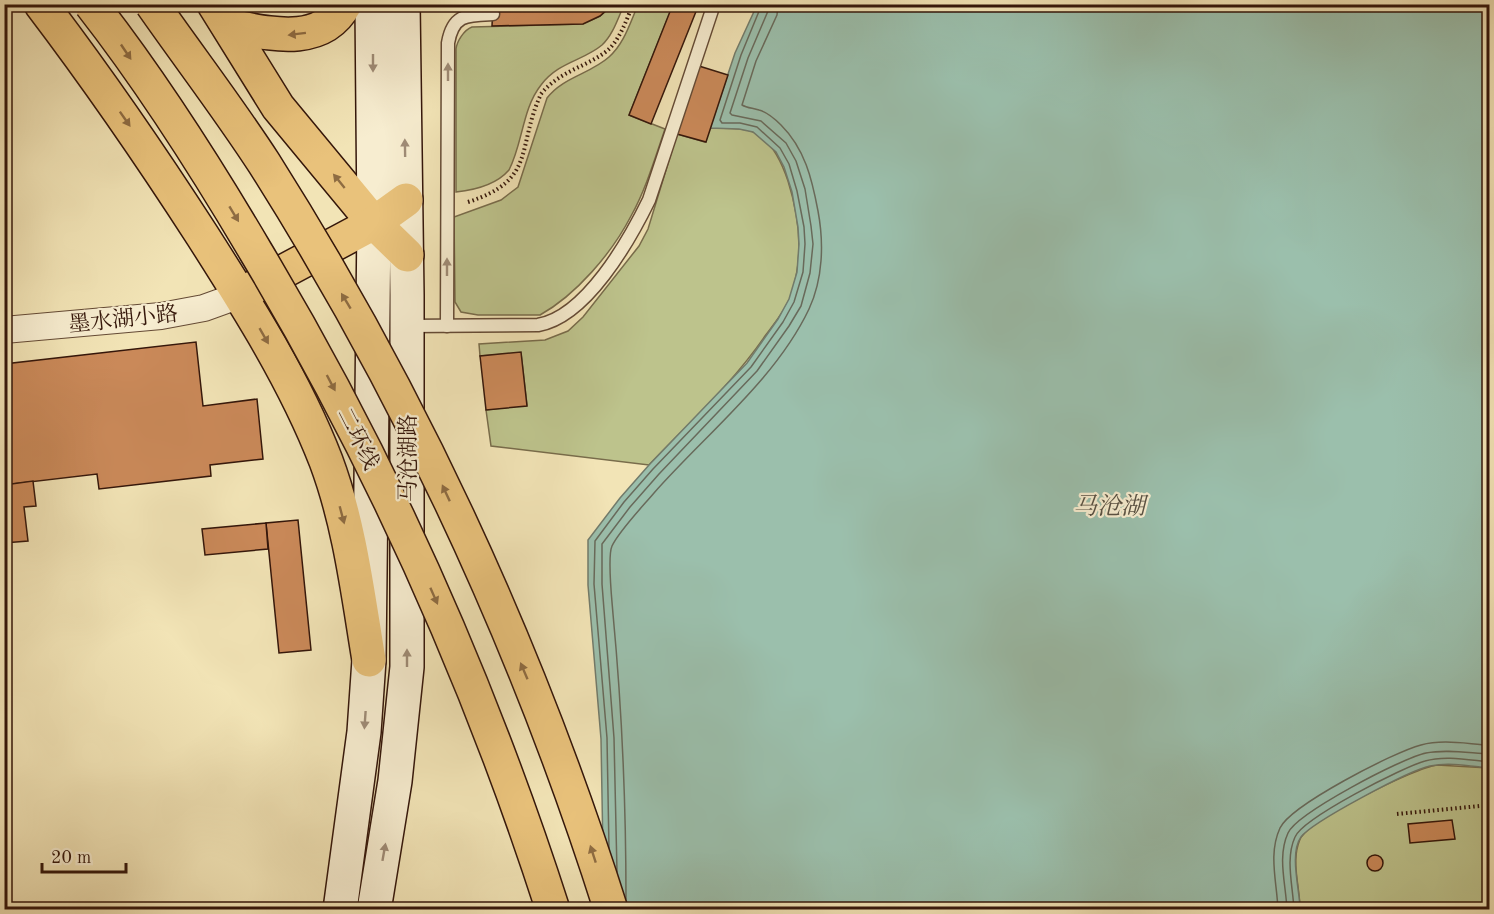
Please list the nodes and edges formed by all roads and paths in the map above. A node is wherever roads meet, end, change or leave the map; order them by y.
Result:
1 (41, 4) edge
2 (91, 4) edge
3 (152, 4) edge
4 (345, 4) edge
5 (372, 4) edge
6 (403, 4) edge
7 (633, 4) edge
8 (714, 4) edge
9 (493, 14) dead end
10 (222, 15) edge
11 (406, 200) junction
12 (447, 208) junction
13 (374, 223) junction
14 (407, 255) junction
15 (240, 295) junction
16 (407, 326) junction
17 (447, 326) junction
18 (4, 330) edge
19 (369, 660) junction
20 (1490, 805) edge
21 (1397, 814) dead end
22 (340, 909) edge
23 (374, 909) edge
24 (553, 909) edge
25 (611, 909) edge

1 -> 15 highway
2 -> 24 highway, 二环线, bridge
25 -> 3 highway, bridge
4 -> 10 highway
5 -> 13 main road, 马沧湖路
11 -> 6 main road, 马沧湖路
7 - 12 path
8 - 17 lane
12 -> 9 lane
13 -> 10 highway
11 - 13 highway
11 - 14 main road, 马沧湖路
17 -> 12 lane
13 - 14 highway
13 - 15 highway
13 - 19 main road, 马沧湖路
14 - 16 main road, 马沧湖路
15 - 18 street, 墨水湖小路
15 -> 19 highway
16 - 17 lane
23 -> 16 main road, 马沧湖路
19 -> 22 main road, 马沧湖路
20 - 21 path

